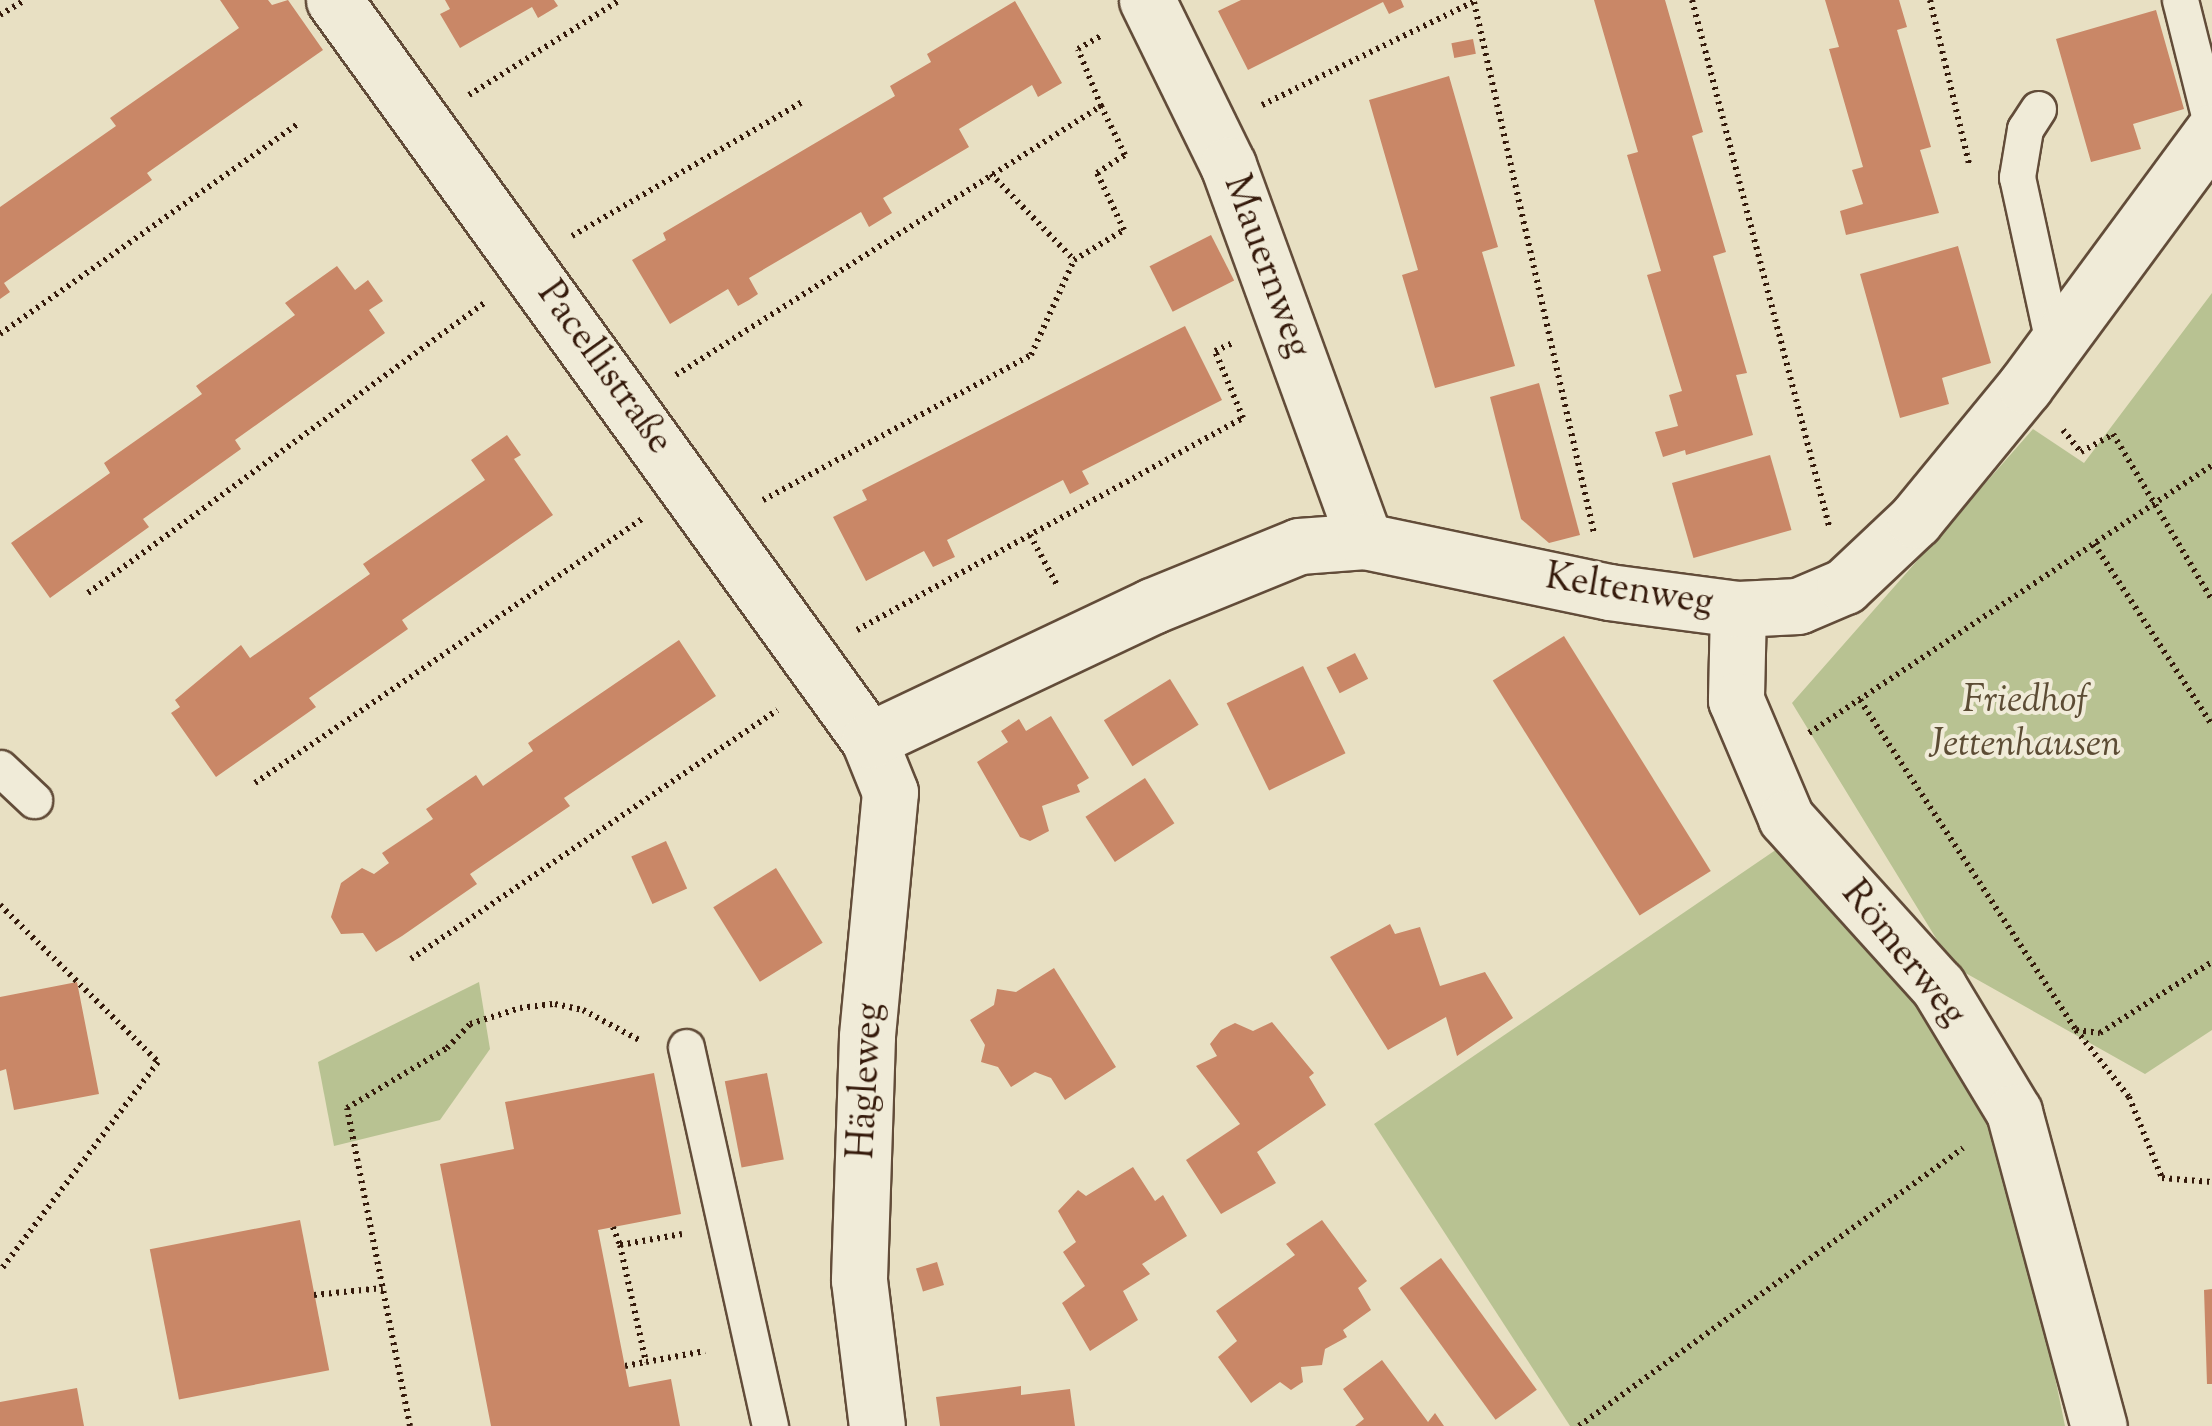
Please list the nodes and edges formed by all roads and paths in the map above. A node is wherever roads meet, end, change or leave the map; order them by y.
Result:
1 (25, 0) edge
2 (334, 0) edge
3 (620, 0) edge
4 (1692, 0) edge
5 (1930, 0) edge
6 (2180, 0) edge
7 (1476, 1) edge
8 (1149, 4) edge
9 (0, 15) edge
10 (804, 100) dead end
11 (1101, 106) junction
12 (2038, 109) dead end
13 (426, 122) junction
14 (299, 123) dead end
15 (1211, 130) junction
16 (2212, 130) edge
17 (992, 174) junction
18 (1974, 184) dead end
19 (560, 242) dead end
20 (1074, 260) junction
21 (495, 293) dead end
22 (1285, 322) junction
23 (0, 334) edge
24 (2053, 342) junction
25 (630, 406) junction
26 (2081, 452) dead end
27 (2212, 465) edge
28 (1579, 469) dead end
29 (2152, 505) junction
30 (755, 506) dead end
31 (648, 515) dead end
32 (1365, 541) junction
33 (2094, 544) junction
34 (1845, 586) junction
35 (88, 593) dead end
36 (2212, 600) edge
37 (1738, 609) junction
38 (851, 632) dead end
39 (1860, 700) junction
40 (783, 707) dead end
41 (2212, 725) edge
42 (1812, 732) dead end
43 (869, 740) junction
44 (0, 768) edge
45 (256, 783) dead end
46 (34, 800) dead end
47 (0, 905) edge
48 (411, 959) dead end
49 (2212, 962) edge
50 (2076, 1030) junction
51 (686, 1047) joint
52 (2014, 1112) junction
53 (2212, 1182) edge
54 (725, 1225) junction
55 (613, 1227) dead end
56 (620, 1245) junction
57 (0, 1271) edge
58 (383, 1288) junction
59 (314, 1296) dead end
60 (751, 1342) junction
61 (646, 1362) junction
62 (624, 1366) dead end
63 (410, 1426) edge
64 (770, 1426) edge
65 (876, 1426) edge
66 (1580, 1426) edge
67 (2098, 1426) edge

1 - 9 path
2 - 13 street, Pacellistraße
3 - 13 path
4 - 34 path
5 - 18 path
6 - 16 lane
7 - 15 path
7 - 28 path
8 - 11 path
8 - 15 street, Mauernweg
10 - 19 path
11 - 17 path
11 - 20 path
12 - 24 lane
13 - 25 street, Pacellistraße
14 - 23 path
15 - 22 street, Mauernweg
16 - 24 street, Keltenweg
17 - 20 path
17 - 25 path
20 - 30 path
21 - 35 path
22 - 32 street, Mauernweg
22 - 38 path
24 - 34 street, Keltenweg
25 - 43 street, Pacellistraße
26 - 29 path
27 - 29 path
29 - 33 path
29 - 36 path
31 - 45 path
32 - 37 street, Keltenweg
32 - 43 street, Keltenweg
33 - 39 path
33 - 41 path
34 - 37 street, Keltenweg
37 - 52 street, Römerweg
39 - 42 path
39 - 50 path
40 - 48 path
43 - 65 street, Hägleweg
44 - 46 lane
47 - 57 path
49 - 50 path
50 - 53 path
51 - 54 lane
51 - 58 path
52 - 66 path
52 - 67 street, Römerweg
54 - 56 path
54 - 60 lane
55 - 56 path
56 - 61 path
58 - 59 path
58 - 63 path
60 - 61 path
60 - 64 lane
61 - 62 path

